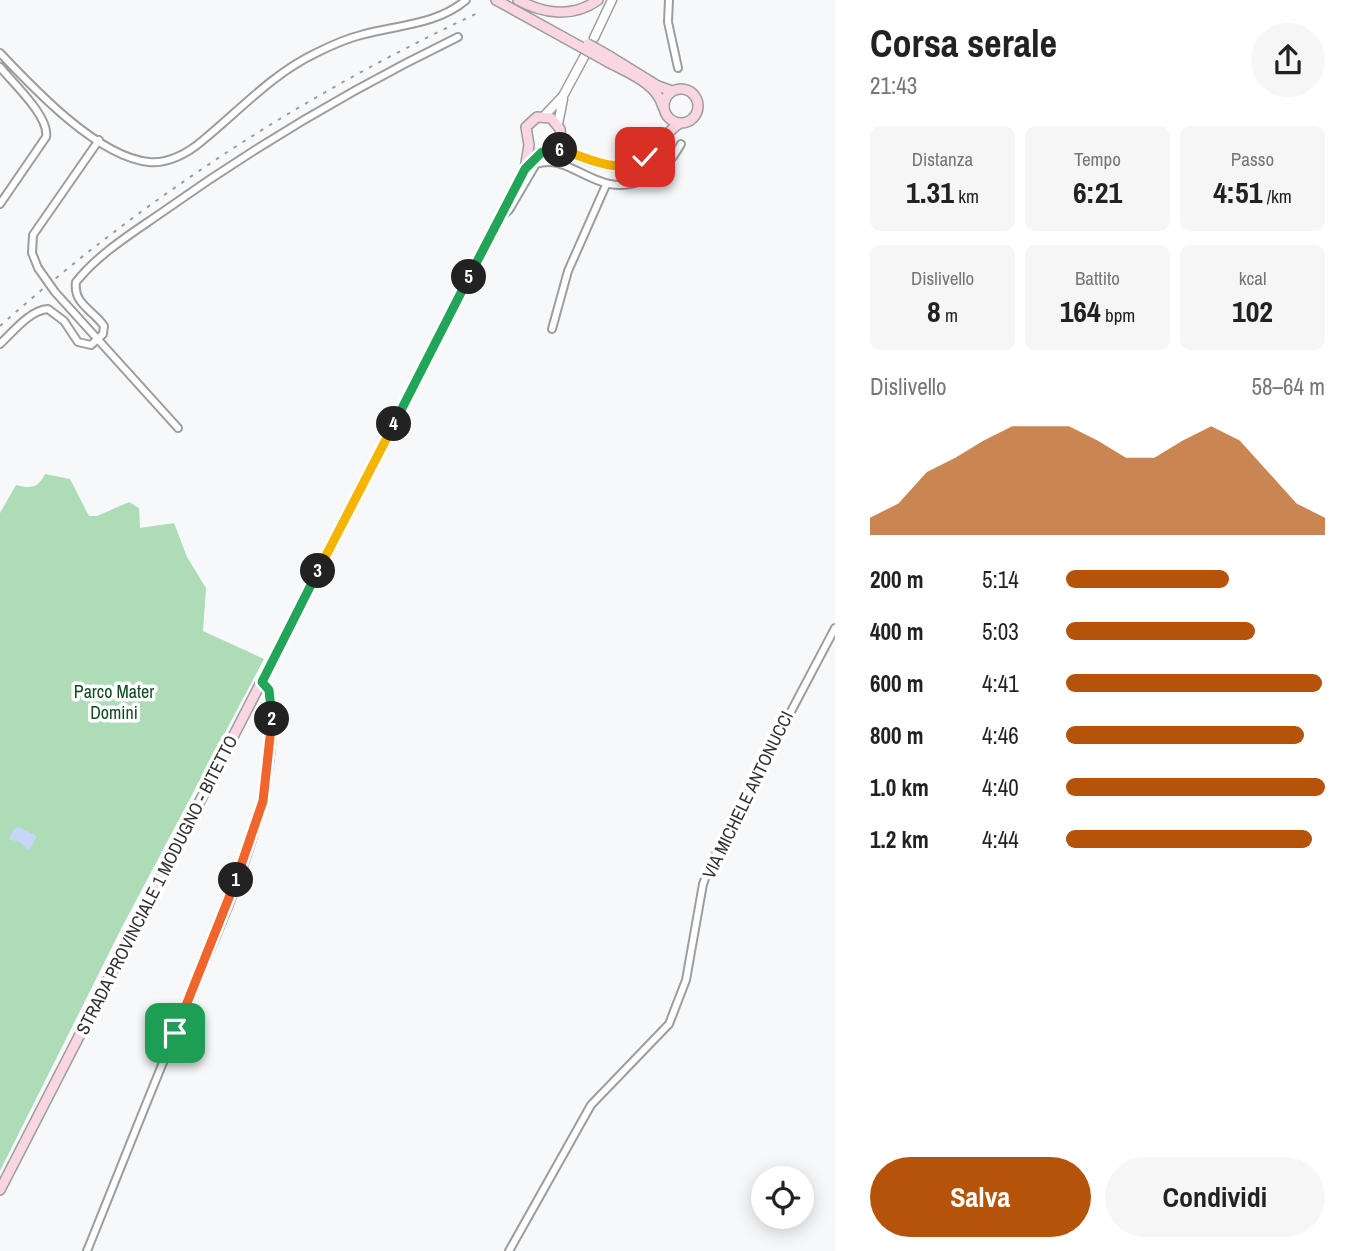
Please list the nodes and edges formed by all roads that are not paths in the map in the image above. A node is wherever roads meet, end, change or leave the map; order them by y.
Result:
1 (496, 0) edge
2 (509, 0) edge
3 (519, 0) edge
4 (597, 0) edge
5 (612, 0) edge
6 (669, 0) edge
7 (464, 1) edge
8 (565, 35) junction
9 (458, 37) dead end
10 (594, 38) dead end
11 (0, 53) edge
12 (584, 57) dead end
13 (0, 67) edge
14 (678, 68) dead end
15 (639, 76) junction
16 (673, 91) junction
17 (563, 96) junction
18 (665, 112) junction
19 (544, 116) junction
20 (680, 123) junction
21 (560, 129) junction
22 (99, 140) junction
23 (657, 142) junction
24 (681, 144) dead end
25 (529, 145) junction
26 (552, 149) junction
27 (542, 152) junction
28 (583, 157) junction
29 (525, 169) junction
30 (606, 185) junction
31 (0, 204) edge
32 (500, 217) junction
33 (552, 328) dead end
34 (97, 341) junction
35 (0, 344) edge
36 (178, 428) dead end
37 (835, 628) edge
38 (262, 682) junction
39 (0, 1190) edge
40 (87, 1251) edge
41 (509, 1251) edge

1 - 8 main road
2 - 8 main road
3 - 4 main road
5 - 10 street
6 - 14 street
7 - 22 street
8 - 15 main road, bridge
9 - 34 street
11 - 22 street
12 - 17 street
13 - 31 street
15 - 16 main road
15 - 18 main road
16 - 18 main road
16 - 20 main road
17 - 19 street
17 - 21 street
18 - 20 main road
18 - 23 main road
19 - 21 main road
19 - 25 main road
20 - 23 main road
21 - 26 main road
21 - 28 main road
22 - 34 street, bridge
23 - 28 main road
24 - 30 street
25 - 27 main road
25 - 29 main road
26 - 27 main road
26 - 28 main road
27 - 29 main road
29 - 32 main road, STRADA PROVINCIALE 1 MODUGNO - BITETTO
30 - 32 street
30 - 33 street
32 - 38 main road, STRADA PROVINCIALE 1 MODUGNO - BITETTO
34 - 35 street
34 - 36 street
37 - 41 street, VIA MICHELE ANTONUCCI
38 - 39 main road, STRADA PROVINCIALE 1 MODUGNO - BITETTO
38 - 40 street

